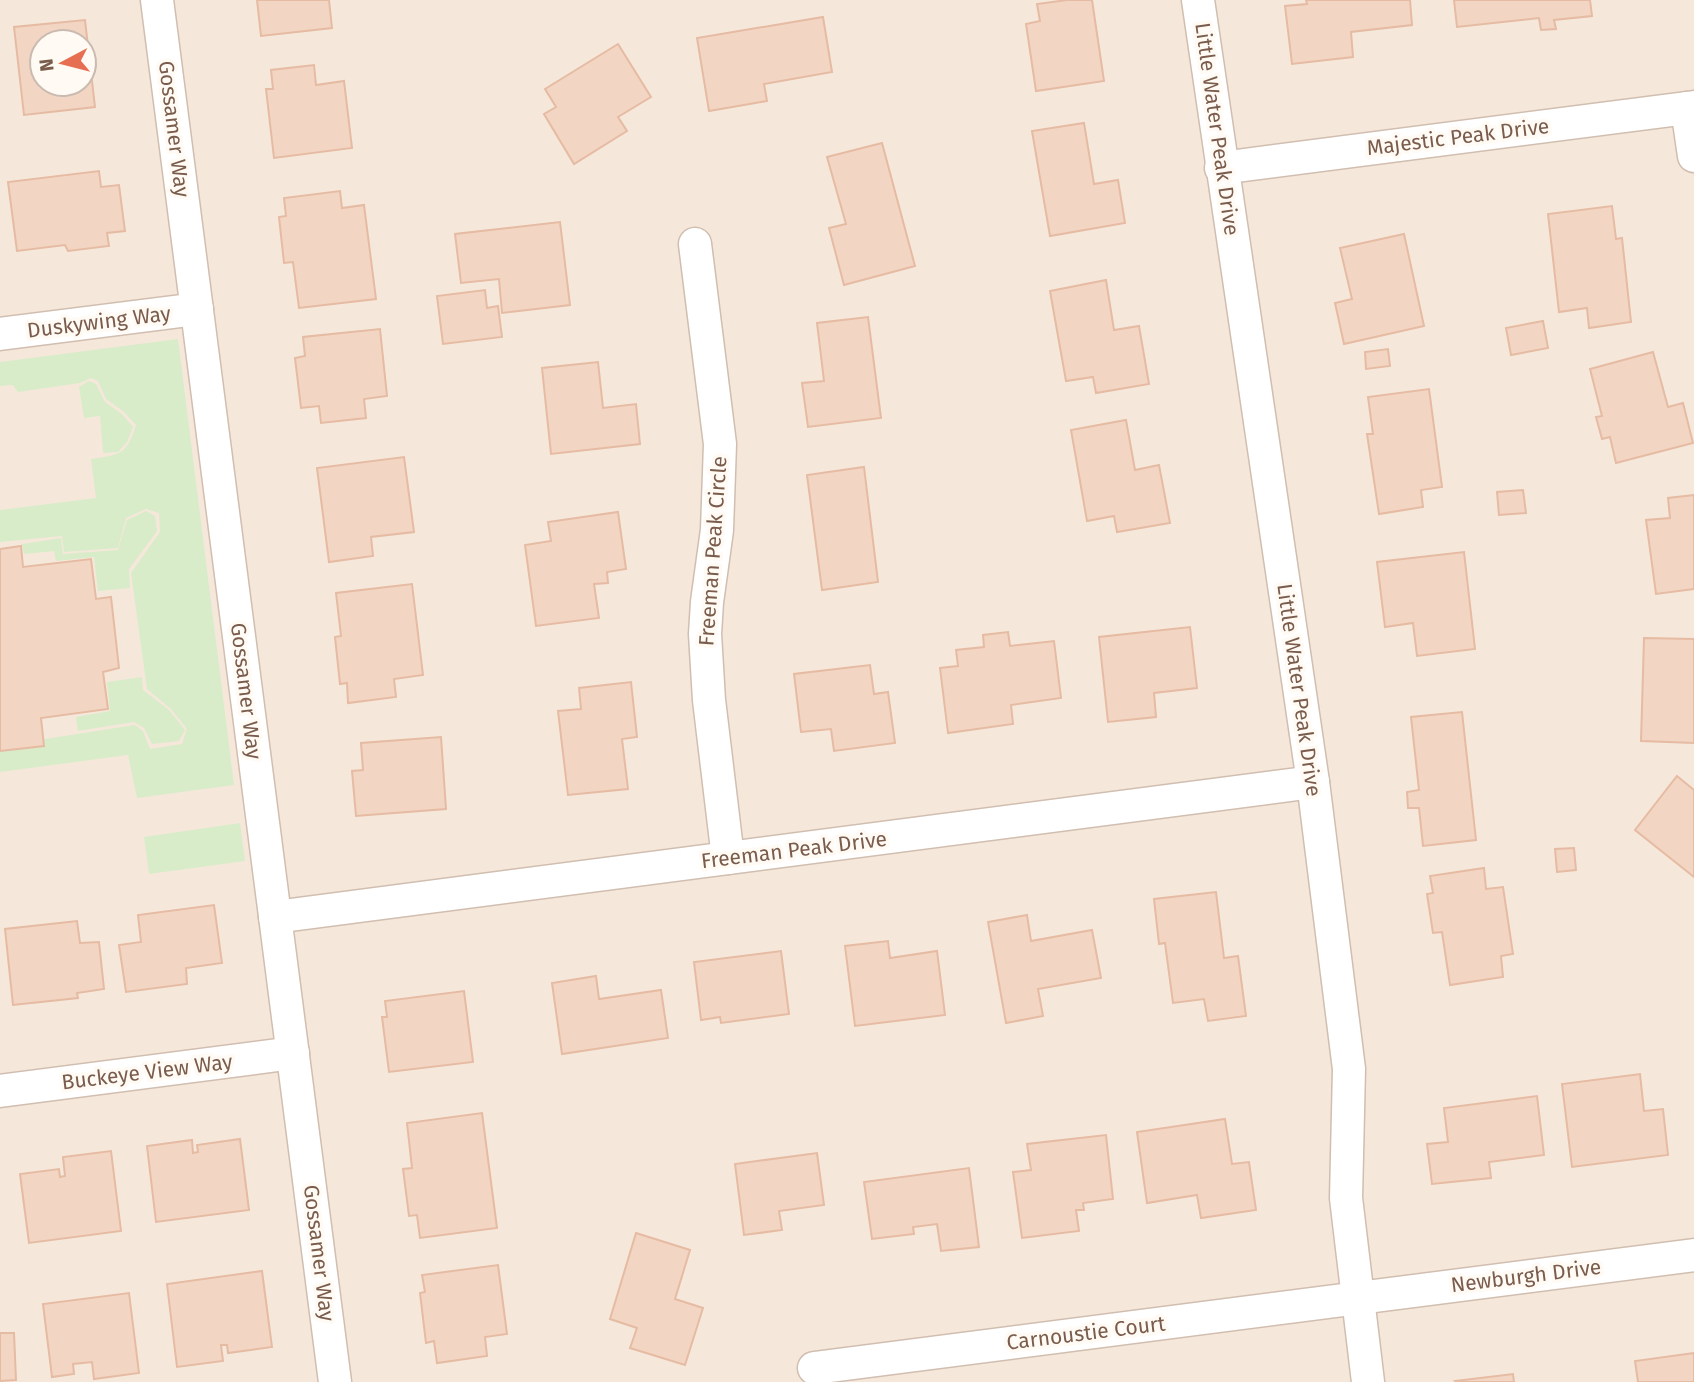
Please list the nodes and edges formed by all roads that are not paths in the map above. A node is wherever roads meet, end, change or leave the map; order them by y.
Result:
1 (157, 0) edge
2 (1198, 0) edge
3 (1690, 107) edge
4 (1694, 156) edge
5 (1222, 168) junction
6 (695, 244) dead end
7 (197, 309) junction
8 (0, 334) edge
9 (1313, 782) junction
10 (728, 858) junction
11 (275, 917) junction
12 (293, 1053) junction
13 (0, 1091) edge
14 (1694, 1255) edge
15 (1358, 1298) junction
16 (814, 1368) dead end
17 (335, 1382) edge
18 (1368, 1382) edge

1 - 7 street, Gossamer Way
2 - 5 street, Little Water Peak Drive
3 - 4 street
3 - 5 street, Majestic Peak Drive
5 - 9 street, Little Water Peak Drive
6 - 10 street, Freeman Peak Circle
7 - 8 street, Duskywing Way
7 - 11 street, Gossamer Way
9 - 10 street, Freeman Peak Drive
9 - 15 street, Little Water Peak Drive
10 - 11 street, Freeman Peak Drive
11 - 12 street, Gossamer Way
12 - 13 street, Buckeye View Way
12 - 17 street, Gossamer Way
14 - 15 street, Newburgh Drive
15 - 16 street, Carnoustie Court
15 - 18 street, Little Water Peak Drive

